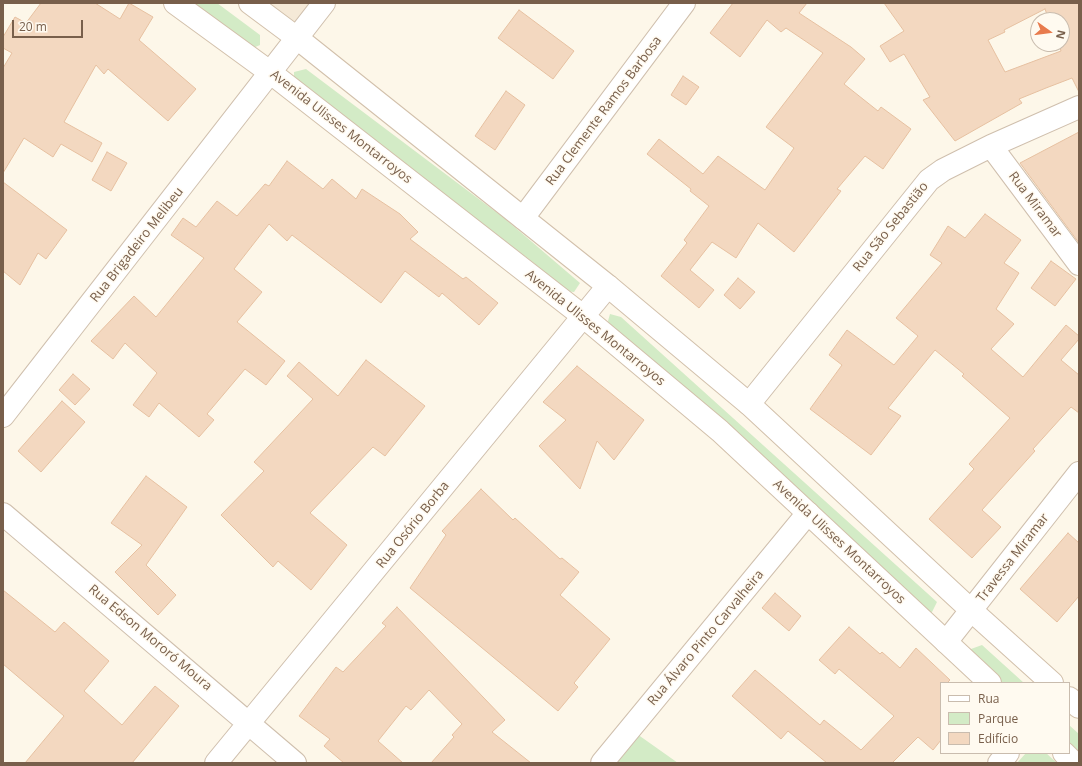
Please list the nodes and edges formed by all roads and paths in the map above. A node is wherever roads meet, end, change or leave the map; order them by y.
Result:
1 (175, 3) edge
2 (250, 3) edge
3 (324, 3) edge
4 (684, 3) edge
5 (297, 38) junction
6 (271, 73) junction
7 (1079, 107) edge
8 (991, 146) junction
9 (523, 218) junction
10 (1079, 264) edge
11 (608, 286) junction
12 (584, 317) junction
13 (749, 404) junction
14 (3, 416) edge
15 (1079, 473) edge
16 (808, 513) junction
17 (3, 514) edge
18 (972, 611) junction
19 (946, 642) junction
20 (989, 682) edge
21 (1051, 682) edge
22 (1070, 699) edge
23 (1079, 707) edge
24 (250, 723) junction
25 (1007, 754) edge
26 (1065, 754) edge
27 (216, 763) edge
28 (295, 763) edge
29 (602, 763) edge
30 (999, 763) edge
31 (1074, 763) edge

1 - 6 street, Avenida Ulisses Montarroyos
2 - 5 street
3 - 5 street, Rua Brigadeiro Melibeu
4 - 9 street, Rua Clemente Ramos Barbosa
5 - 6 street, Rua Brigadeiro Melibeu
5 - 9 street
6 - 12 street, Avenida Ulisses Montarroyos
6 - 14 street, Rua Brigadeiro Melibeu
7 - 8 street, Rua São Sebastião
8 - 10 street, Rua Miramar
8 - 13 street, Rua São Sebastião
9 - 11 street
11 - 12 street, Rua Osório Borba
11 - 13 street
12 - 16 street, Avenida Ulisses Montarroyos
12 - 24 street, Rua Osório Borba
13 - 18 street
15 - 18 street, Travessa Miramar
16 - 19 street, Avenida Ulisses Montarroyos
16 - 29 street, Rua Álvaro Pinto Carvalheira
17 - 24 street, Rua Edson Mororó Moura
18 - 19 street, Travessa Miramar
18 - 21 street
19 - 20 street, Avenida Ulisses Montarroyos
22 - 23 street
24 - 27 street, Rua Osório Borba
24 - 28 street, Rua Edson Mororó Moura
25 - 30 street
26 - 31 street

